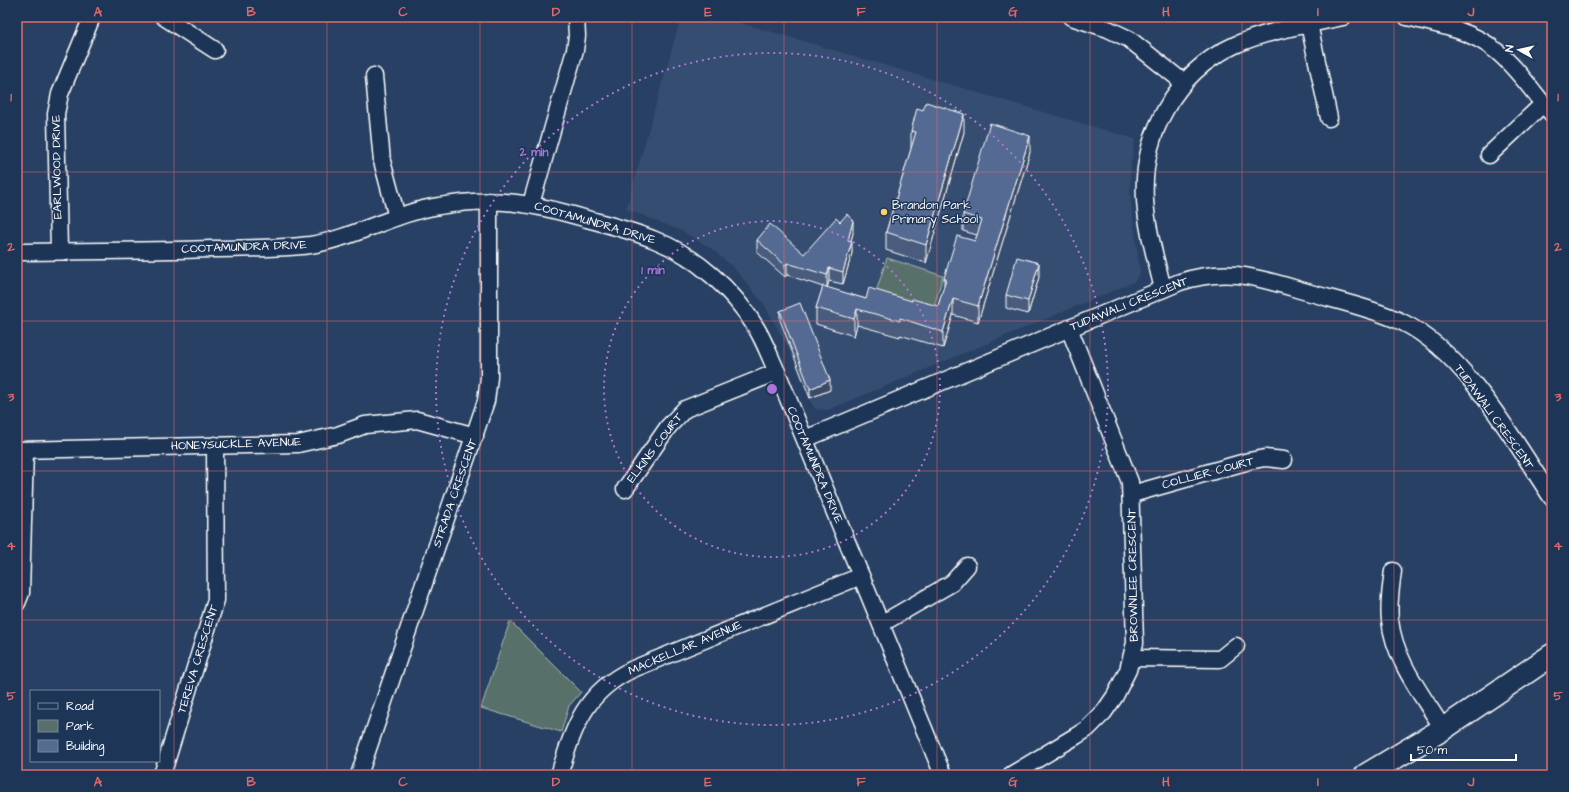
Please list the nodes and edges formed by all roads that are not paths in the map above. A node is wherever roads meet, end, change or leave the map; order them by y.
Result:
1 (92, 17) edge
2 (164, 17) edge
3 (576, 17) edge
4 (1071, 17) edge
5 (1343, 17) edge
6 (1407, 17) edge
7 (1309, 24) junction
8 (215, 50) dead end
9 (374, 76) dead end
10 (1183, 82) junction
11 (1548, 109) edge
12 (1329, 118) dead end
13 (1489, 155) dead end
14 (489, 201) junction
15 (531, 204) junction
16 (397, 218) junction
17 (59, 251) junction
18 (17, 252) edge
19 (1163, 289) junction
20 (1069, 328) junction
21 (776, 372) junction
22 (475, 436) junction
23 (804, 439) junction
24 (215, 445) junction
25 (21, 450) edge
26 (1284, 460) dead end
27 (625, 489) dead end
28 (1132, 494) junction
29 (1552, 498) edge
30 (967, 566) dead end
31 (1393, 571) dead end
32 (861, 576) junction
33 (17, 604) edge
34 (881, 624) junction
35 (1236, 646) dead end
36 (1552, 655) edge
37 (1132, 658) junction
38 (1443, 729) junction
39 (162, 775) edge
40 (359, 775) edge
41 (559, 775) edge
42 (943, 775) edge
43 (1011, 775) edge
44 (1366, 775) edge

1 - 17 street, EARLWOOD DRIVE
2 - 8 street
3 - 15 street
4 - 10 street
5 - 7 street
6 - 11 street
7 - 10 street
7 - 12 street
9 - 16 street
10 - 19 street
11 - 13 street
14 - 15 street, COOTAMUNDRA DRIVE
14 - 16 street, COOTAMUNDRA DRIVE
14 - 22 street, STRADA CRESCENT
15 - 21 street, COOTAMUNDRA DRIVE
16 - 17 street, COOTAMUNDRA DRIVE
17 - 18 street, COOTAMUNDRA DRIVE
19 - 20 street, TUDAWALI CRESCENT
19 - 29 street, TUDAWALI CRESCENT
20 - 23 street, TUDAWALI CRESCENT
20 - 28 street, BROWNLEE CRESCENT
21 - 23 street, COOTAMUNDRA DRIVE
21 - 27 street, ELKINS COURT
22 - 24 street, HONEYSUCKLE AVENUE
22 - 40 street, STRADA CRESCENT
23 - 32 street, COOTAMUNDRA DRIVE
24 - 25 street, HONEYSUCKLE AVENUE
24 - 39 street, TEREVA CRESCENT
25 - 33 street
26 - 28 street, COLLIER COURT
28 - 37 street, BROWNLEE CRESCENT
30 - 34 street
31 - 38 street
32 - 34 street, COOTAMUNDRA DRIVE
32 - 41 street, MACKELLAR AVENUE
34 - 42 street, COOTAMUNDRA DRIVE
35 - 37 street
36 - 38 street
37 - 43 street, BROWNLEE CRESCENT
38 - 44 street

